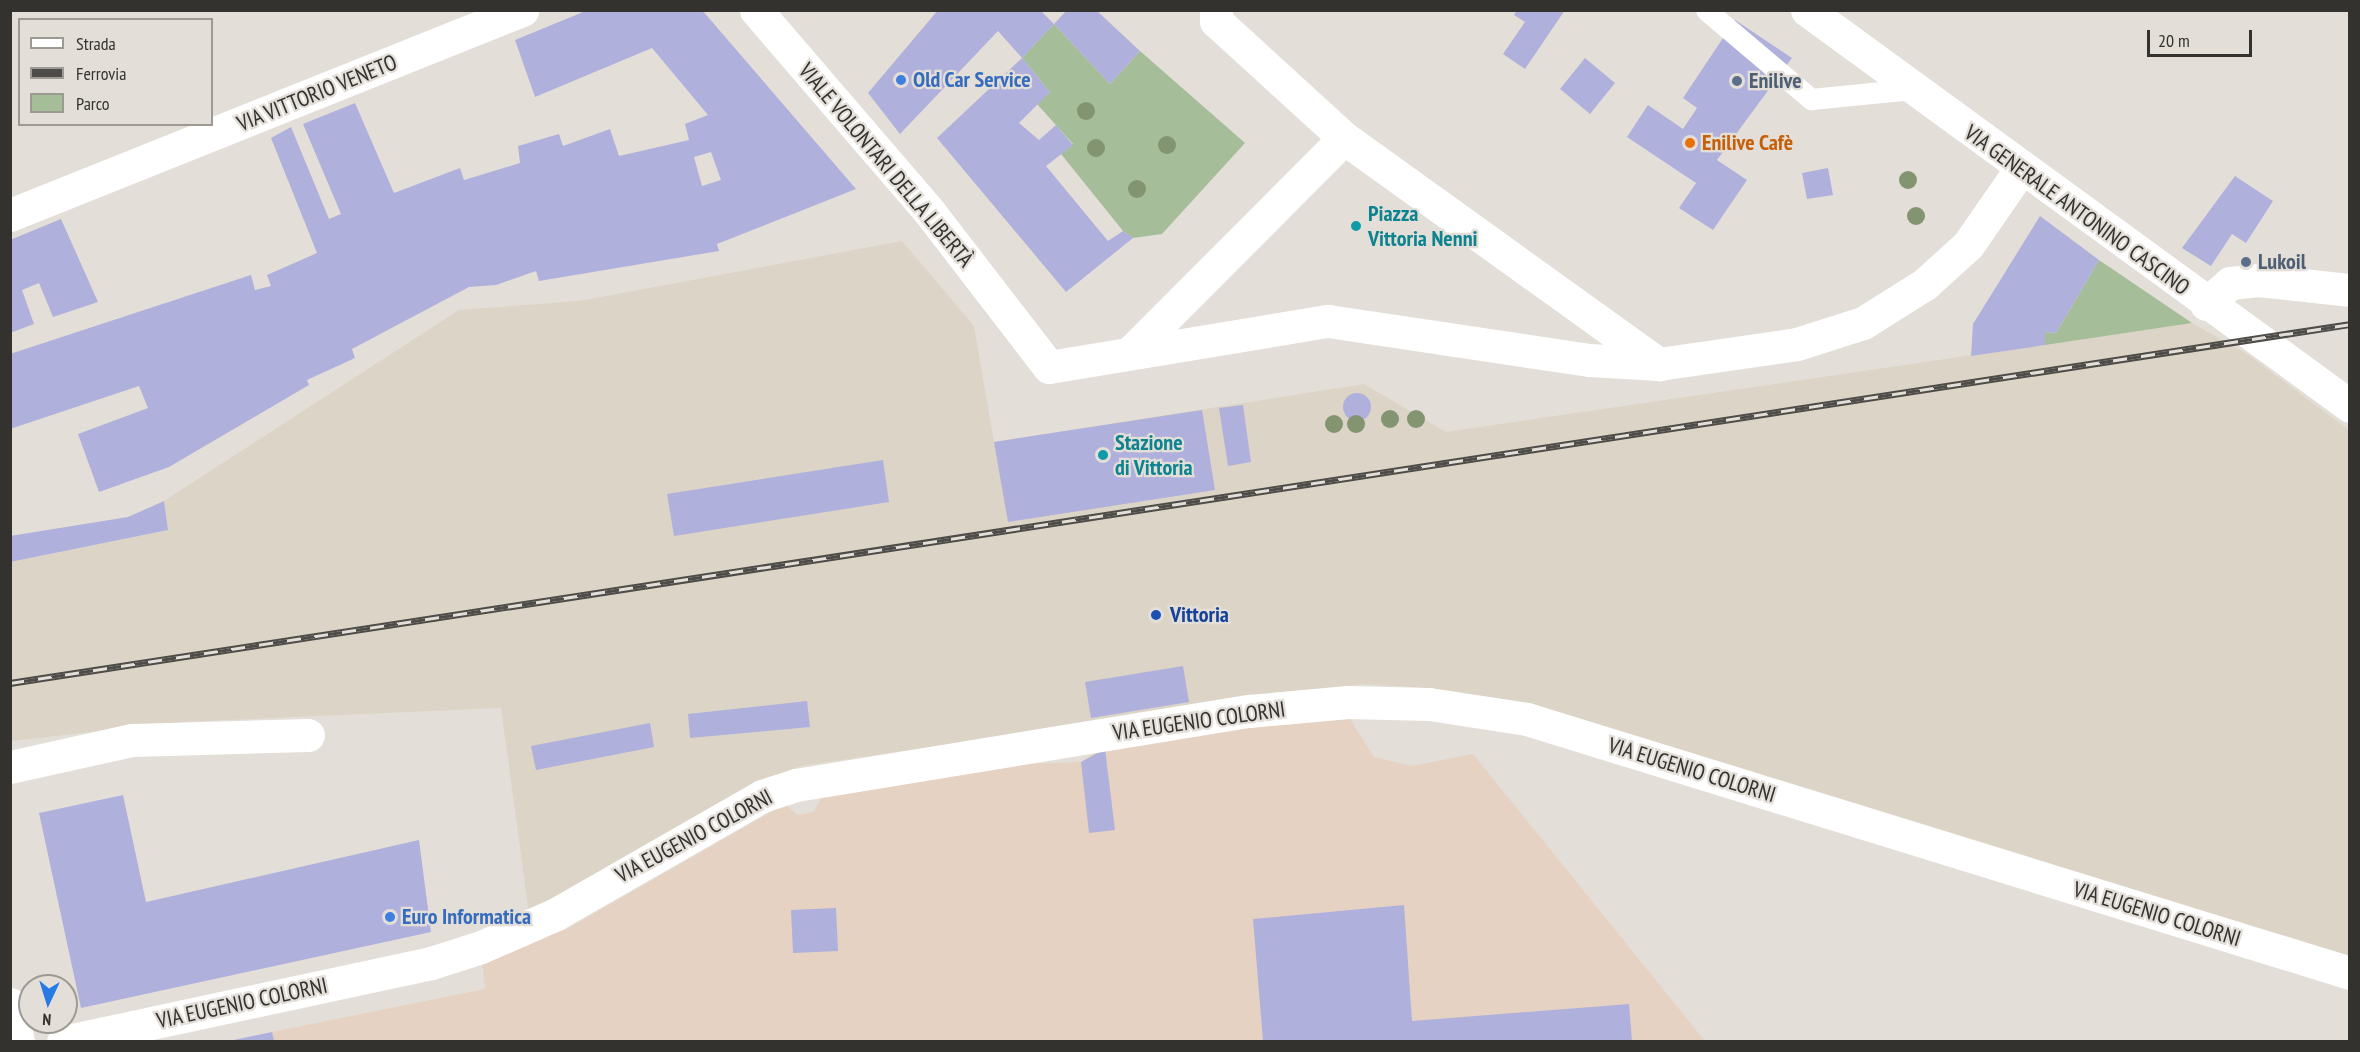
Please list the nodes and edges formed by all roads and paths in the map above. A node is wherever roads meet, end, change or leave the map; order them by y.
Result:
1 (522, 10) edge
2 (756, 10) edge
3 (1216, 10) edge
4 (1706, 10) edge
5 (1807, 10) edge
6 (1912, 89) junction
7 (1344, 138) junction
8 (2020, 170) junction
9 (10, 215) edge
10 (2349, 290) edge
11 (2206, 304) junction
12 (1130, 353) junction
13 (1659, 364) junction
14 (2349, 406) edge
15 (308, 735) dead end
16 (10, 767) edge
17 (2349, 974) edge
18 (11, 1004) edge
19 (18, 1041) edge
20 (63, 1041) edge

1 - 9 street, VIA VITTORIO VENETO
2 - 12 street, VIALE VOLONTARI DELLA LIBERTÀ
3 - 7 street
4 - 6 lane
5 - 6 street, VIA GENERALE ANTONINO CASCINO
6 - 8 street, VIA GENERALE ANTONINO CASCINO
7 - 12 street
7 - 13 street
8 - 11 street, VIA GENERALE ANTONINO CASCINO
8 - 13 street
10 - 11 street
11 - 14 street, VIA GENERALE ANTONINO CASCINO
12 - 13 street
15 - 16 street
17 - 20 street, VIA EUGENIO COLORNI
18 - 19 street

